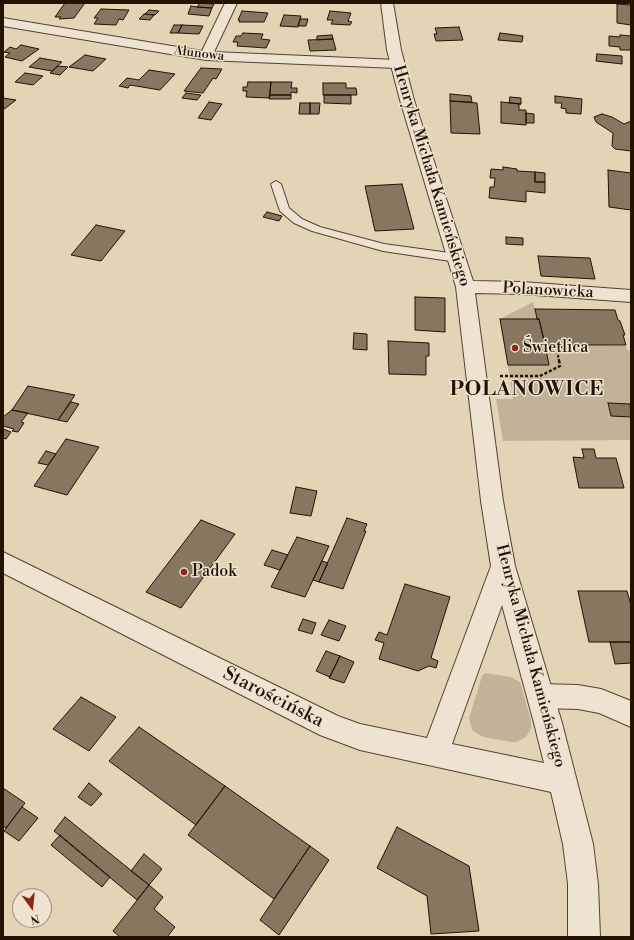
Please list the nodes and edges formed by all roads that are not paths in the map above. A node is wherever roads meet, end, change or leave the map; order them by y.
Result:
1 (231, 3) edge
2 (387, 3) edge
3 (3, 22) edge
4 (206, 56) junction
5 (397, 64) junction
6 (276, 184) dead end
7 (458, 258) junction
8 (465, 287) junction
9 (631, 296) edge
10 (3, 562) edge
11 (503, 566) junction
12 (540, 696) junction
13 (631, 714) edge
14 (435, 753) junction
15 (563, 781) junction
16 (584, 937) edge

1 - 4 street
2 - 5 street, Henryka Michała Kamieńskiego
3 - 4 street, Ałunowa
4 - 5 street, Ałunowa
5 - 7 street, Henryka Michała Kamieńskiego
6 - 7 lane
7 - 8 street, Henryka Michała Kamieńskiego
8 - 9 street, Polanowicka
8 - 11 street, Henryka Michała Kamieńskiego
10 - 14 street, Starościńska
11 - 12 street, Henryka Michała Kamieńskiego
11 - 14 street
12 - 13 street
12 - 15 street, Henryka Michała Kamieńskiego
14 - 15 street, Starościńska
15 - 16 street, Henryka Michała Kamieńskiego

